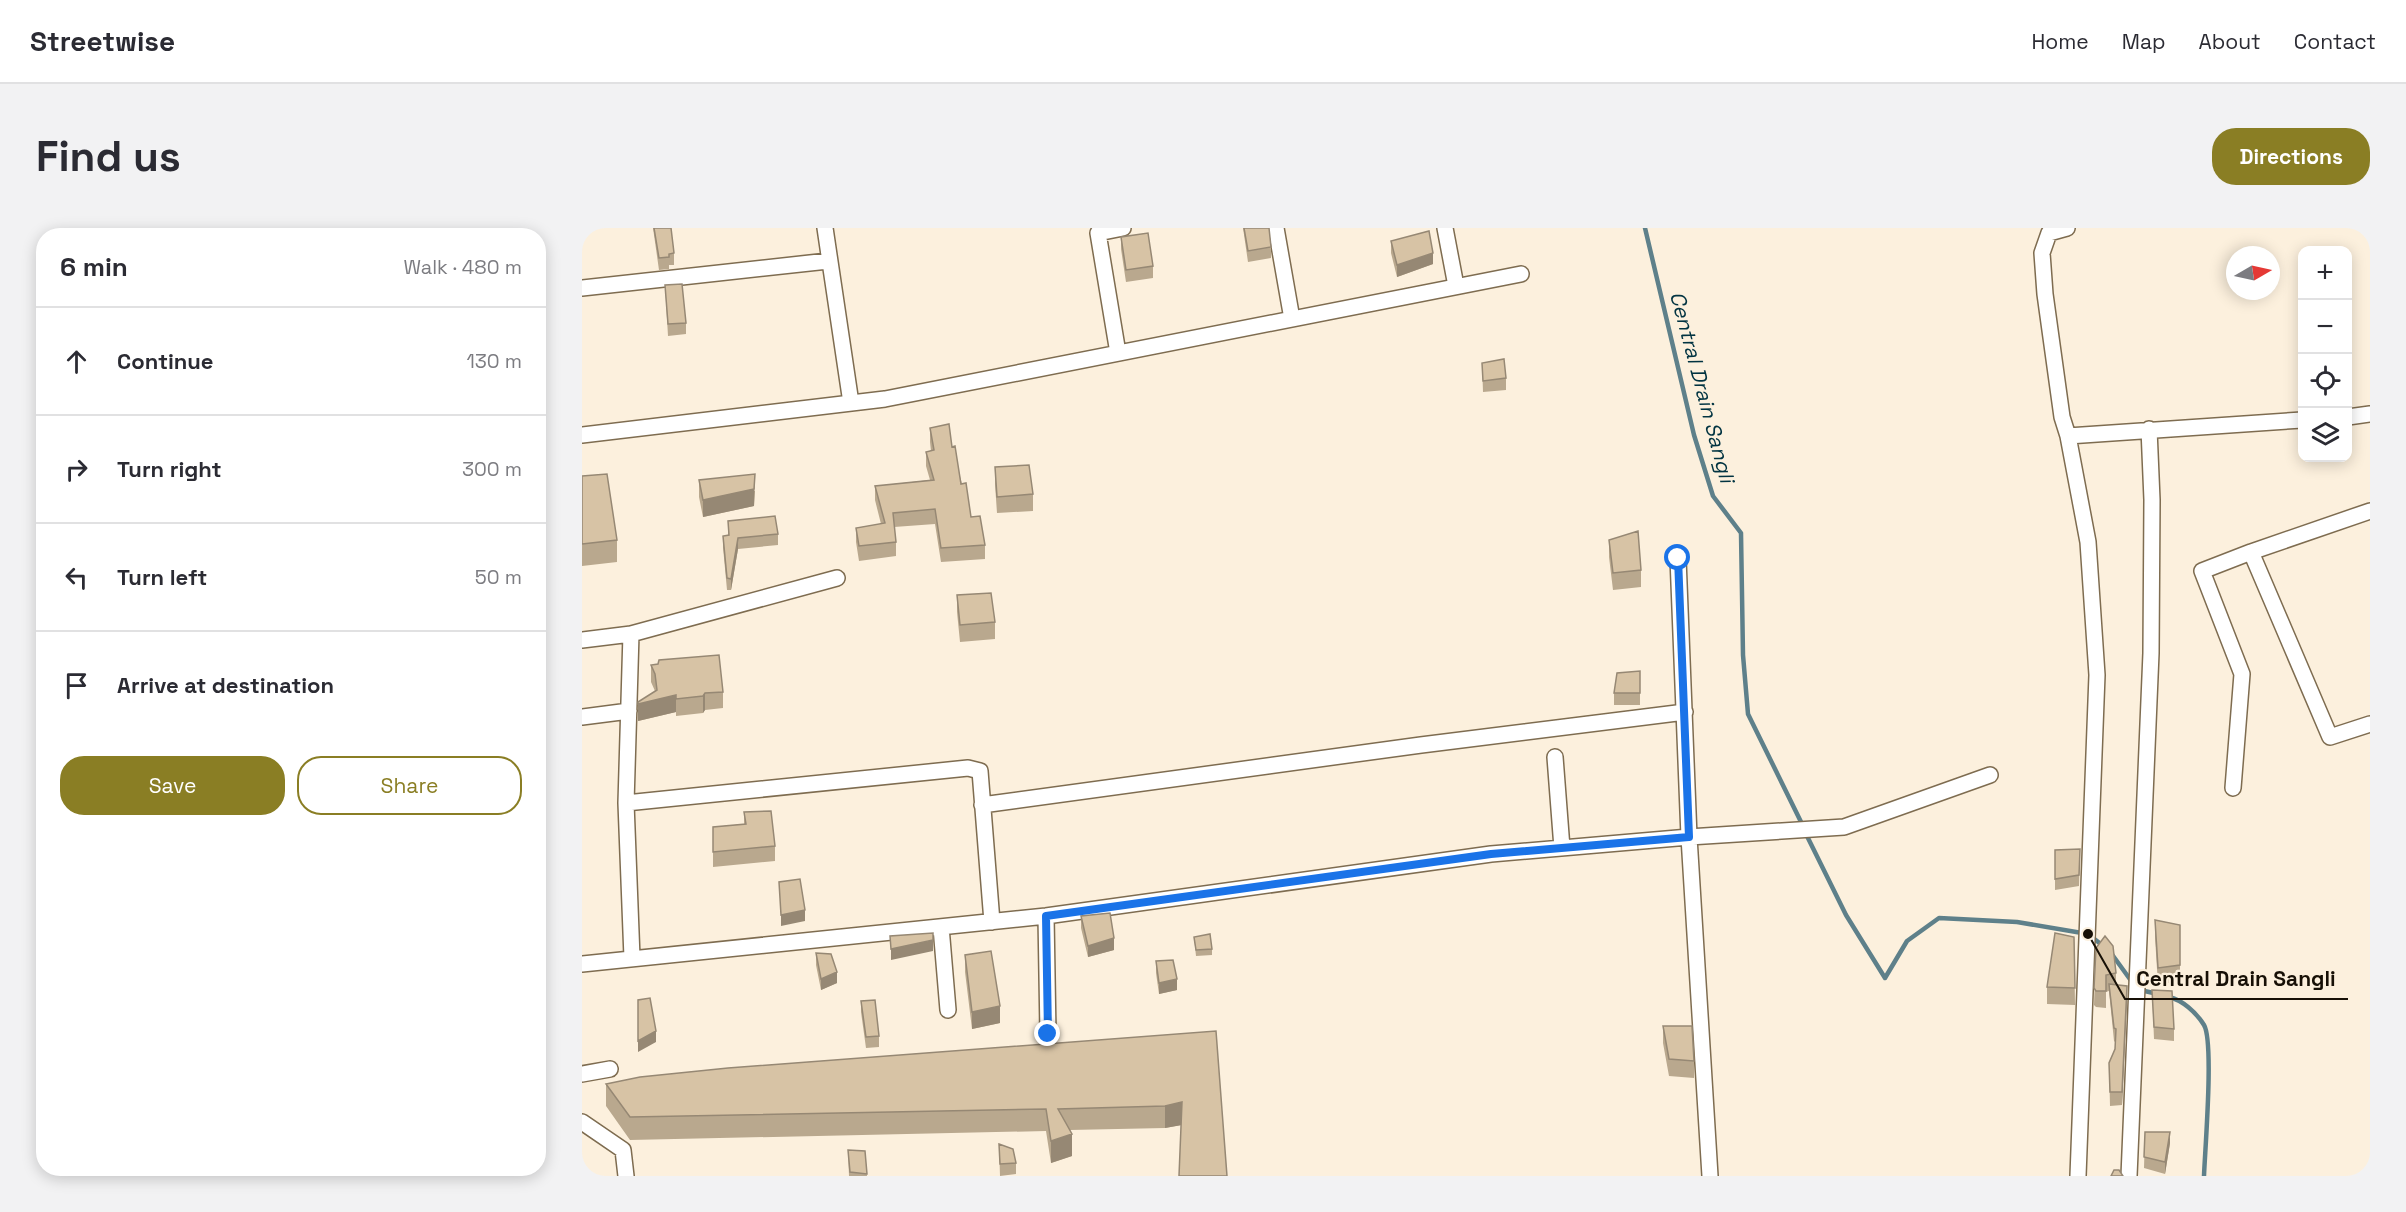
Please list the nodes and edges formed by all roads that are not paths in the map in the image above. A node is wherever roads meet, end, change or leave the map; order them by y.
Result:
1 (825, 228) edge
2 (1123, 228) edge
3 (1276, 228) edge
4 (1445, 228) edge
5 (2061, 229) edge
6 (828, 261) junction
7 (1521, 274) dead end
8 (1456, 286) junction
9 (582, 288) edge
10 (1292, 319) junction
11 (1118, 353) junction
12 (851, 403) junction
13 (2370, 414) edge
14 (2352, 416) edge
15 (2298, 420) edge
16 (2149, 429) junction
17 (582, 435) edge
18 (2067, 436) junction
19 (2370, 511) edge
20 (2251, 552) junction
21 (1678, 558) dead end
22 (837, 578) dead end
23 (631, 634) junction
24 (582, 640) edge
25 (629, 711) junction
26 (1685, 712) junction
27 (582, 717) edge
28 (2370, 723) edge
29 (1555, 757) dead end
30 (1990, 776) dead end
31 (2233, 788) dead end
32 (626, 803) junction
33 (982, 805) junction
34 (1689, 837) junction
35 (1562, 848) junction
36 (1046, 916) junction
37 (992, 922) junction
38 (941, 927) junction
39 (632, 958) junction
40 (582, 964) edge
41 (948, 1010) dead end
42 (1048, 1034) dead end
43 (610, 1069) dead end
44 (582, 1074) edge
45 (582, 1122) edge
46 (626, 1176) edge
47 (1710, 1176) edge
48 (2078, 1176) edge
49 (2129, 1176) edge

1 - 6 street
2 - 11 street
3 - 10 street
4 - 8 street
5 - 18 street
6 - 9 street
6 - 12 street
7 - 8 street
8 - 10 street
10 - 11 street
11 - 12 street
12 - 17 street
13 - 14 street
15 - 16 street
16 - 18 street
16 - 49 street
18 - 48 street
19 - 20 street
20 - 28 street
20 - 31 street
21 - 26 street
22 - 23 street
23 - 24 street
23 - 25 street
25 - 27 street
25 - 32 street
26 - 33 street
26 - 34 street
29 - 35 street
30 - 34 street
32 - 33 street
32 - 39 street
33 - 37 street
34 - 35 street
34 - 47 street
35 - 36 street
36 - 37 street
36 - 42 street
37 - 38 street
38 - 39 street
38 - 41 street
39 - 40 street
43 - 44 street
45 - 46 street

